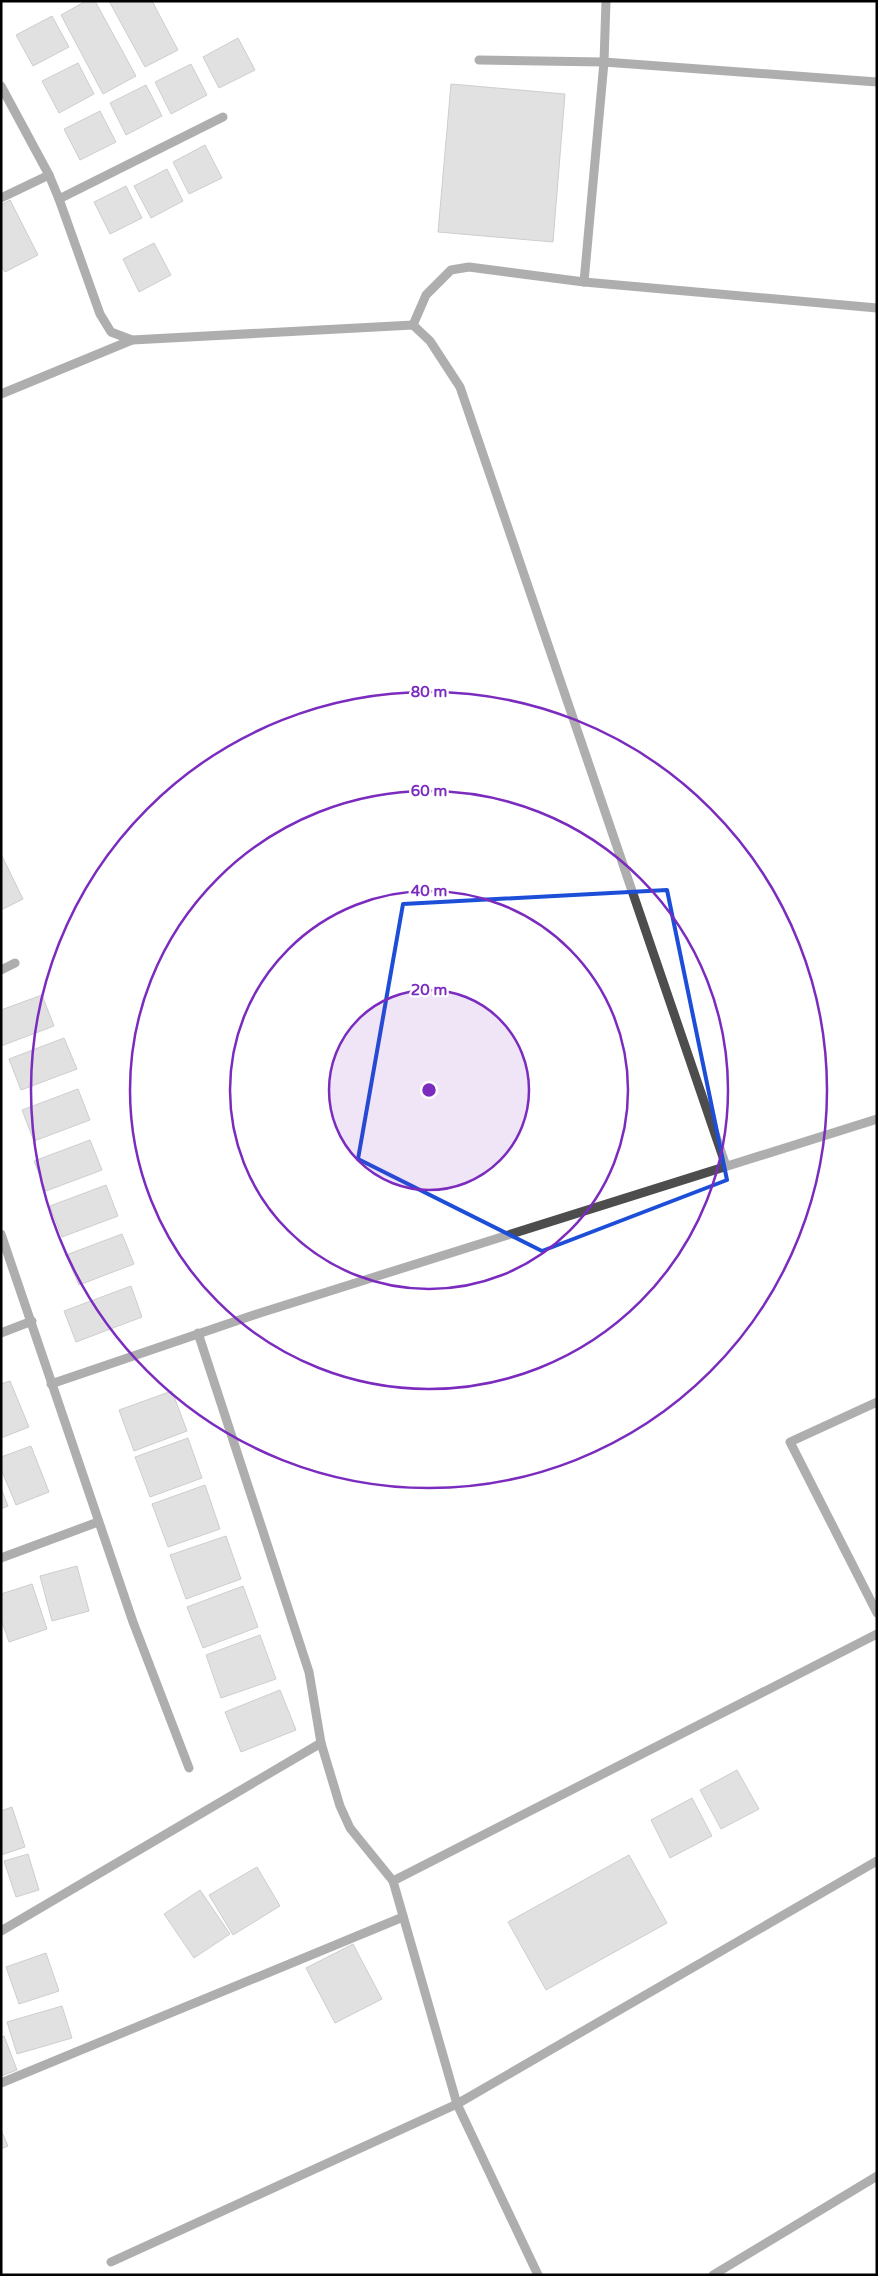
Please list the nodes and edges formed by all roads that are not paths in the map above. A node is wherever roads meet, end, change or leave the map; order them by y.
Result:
1 (606, 1) edge
2 (478, 60) dead end
3 (604, 62) junction
4 (877, 82) edge
5 (1, 86) edge
6 (222, 116) dead end
7 (49, 175) junction
8 (1, 198) edge
9 (59, 199) junction
10 (584, 282) junction
11 (877, 308) edge
12 (413, 324) junction
13 (132, 340) junction
14 (1, 394) edge
15 (15, 963) dead end
16 (1, 970) edge
17 (877, 1120) edge
18 (726, 1166) junction
19 (1, 1234) edge
20 (32, 1321) junction
21 (1, 1333) edge
22 (198, 1333) junction
23 (51, 1384) junction
24 (877, 1402) edge
25 (98, 1522) junction
26 (1, 1558) edge
27 (877, 1613) edge
28 (877, 1634) edge
29 (321, 1743) junction
30 (189, 1768) dead end
31 (877, 1861) edge
32 (393, 1881) junction
33 (404, 1917) junction
34 (1, 1931) edge
35 (1, 2083) edge
36 (457, 2104) junction
37 (877, 2176) edge
38 (111, 2262) dead end
39 (538, 2275) edge
40 (713, 2275) edge

1 - 3 street
2 - 3 street
3 - 4 street
3 - 10 street
5 - 7 street
6 - 9 street
7 - 8 street
7 - 9 street
9 - 13 street
10 - 11 street
10 - 12 street
12 - 13 street
12 - 18 street
13 - 14 street
15 - 16 street
17 - 18 street
18 - 22 street
19 - 20 street
20 - 21 street
20 - 23 street
22 - 23 street
22 - 29 street
23 - 25 street
24 - 27 street
25 - 26 street
25 - 30 street
28 - 32 street
29 - 32 street
29 - 34 street
31 - 36 street
32 - 33 street
33 - 35 street
33 - 36 street
36 - 38 street
36 - 39 street
37 - 40 street

